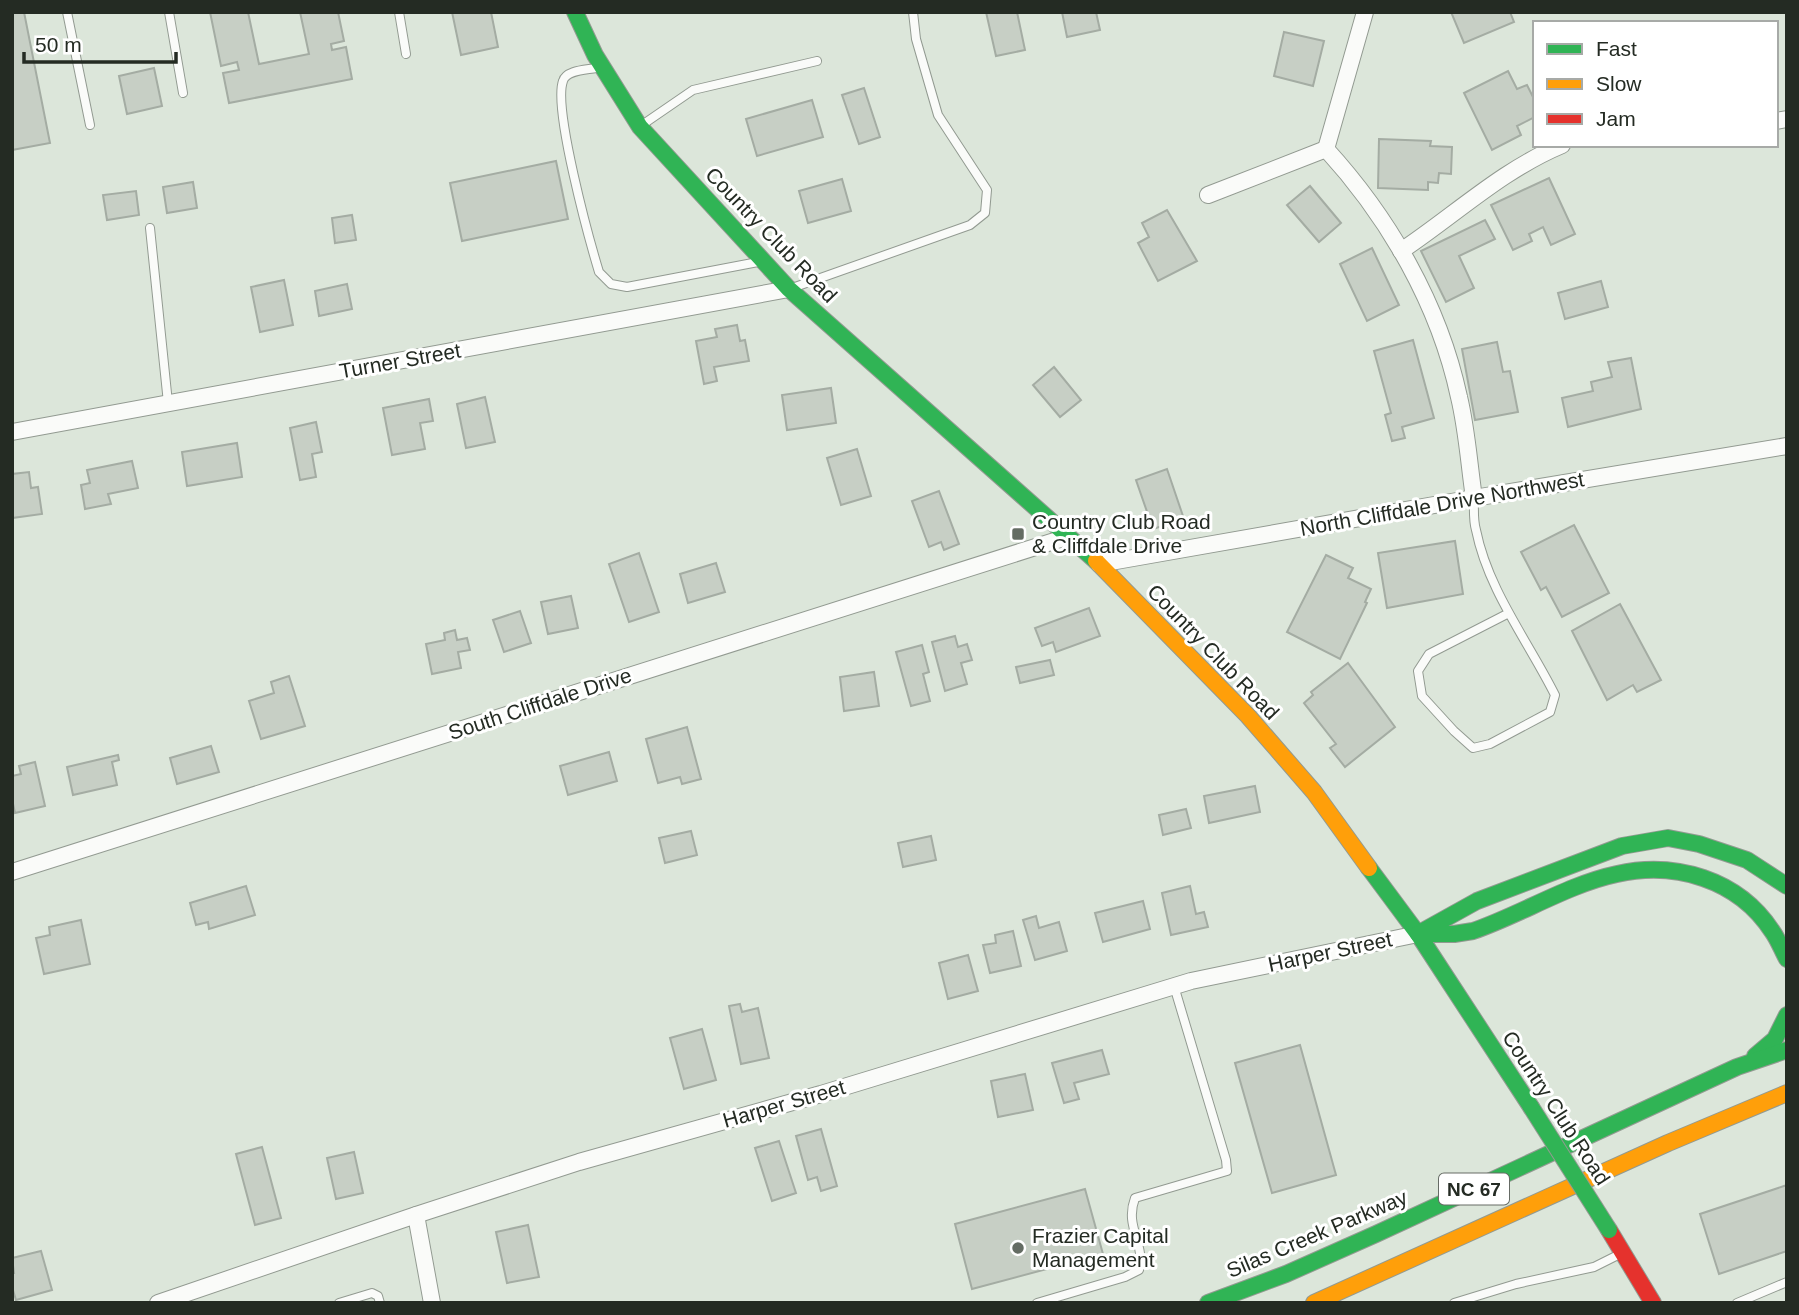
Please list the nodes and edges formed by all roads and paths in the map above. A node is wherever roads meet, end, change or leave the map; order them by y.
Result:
1 (67, 12) edge
2 (169, 12) edge
3 (399, 12) edge
4 (575, 12) edge
5 (913, 12) edge
6 (1365, 12) edge
7 (407, 54) dead end
8 (817, 61) dead end
9 (602, 66) junction
10 (183, 93) dead end
11 (90, 125) dead end
12 (640, 127) junction
13 (1557, 147) edge
14 (1326, 149) junction
15 (1208, 195) dead end
16 (150, 228) dead end
17 (1401, 251) junction
18 (763, 261) junction
19 (789, 289) junction
20 (168, 403) junction
21 (12, 432) edge
22 (1787, 446) edge
23 (1474, 498) junction
24 (1067, 537) junction
25 (1099, 564) junction
26 (1509, 613) junction
27 (12, 872) edge
28 (1787, 886) edge
29 (1418, 934) junction
30 (1787, 959) edge
31 (1174, 986) junction
32 (1787, 1016) edge
33 (1787, 1050) edge
34 (1737, 1067) junction
35 (1787, 1093) edge
36 (416, 1214) junction
37 (1622, 1253) junction
38 (1787, 1282) edge
39 (176, 1300) edge
40 (1320, 1301) edge
41 (158, 1303) edge
42 (339, 1303) edge
43 (380, 1303) edge
44 (432, 1303) edge
45 (1037, 1303) edge
46 (1208, 1303) edge
47 (1454, 1303) edge
48 (1653, 1303) edge
49 (1737, 1303) edge

1 - 11 lane
2 - 10 lane
3 - 7 lane
4 - 9 main road, Country Club Road
5 - 19 lane
6 - 14 street
8 - 12 lane
9 - 12 main road, Country Club Road
9 - 18 lane
12 - 18 main road, Country Club Road
13 - 17 street
14 - 15 street
14 - 17 street
16 - 20 lane
17 - 23 street
18 - 19 main road, Country Club Road
19 - 20 street, Turner Street
19 - 24 main road, Country Club Road
20 - 21 street, Turner Street
22 - 23 street, North Cliffdale Drive Northwest
23 - 25 street, North Cliffdale Drive Northwest
23 - 26 lane
24 - 25 main road, Country Club Road
24 - 27 street, South Cliffdale Drive
25 - 29 main road, Country Club Road
26 - 26 lane
28 - 29 main road
29 - 30 main road
29 - 31 street, Harper Street
29 - 37 main road, Country Club Road, bridge
31 - 36 street, Harper Street
31 - 45 lane
32 - 34 main road
33 - 34 main road, Silas Creek Parkway / NC 67
34 - 46 main road, Silas Creek Parkway / NC 67
35 - 40 main road, NC 67
36 - 39 street, Harper Street
36 - 44 street
37 - 47 lane
37 - 48 main road, Country Club Road
38 - 49 lane
39 - 41 street, Harper Street
42 - 43 lane

